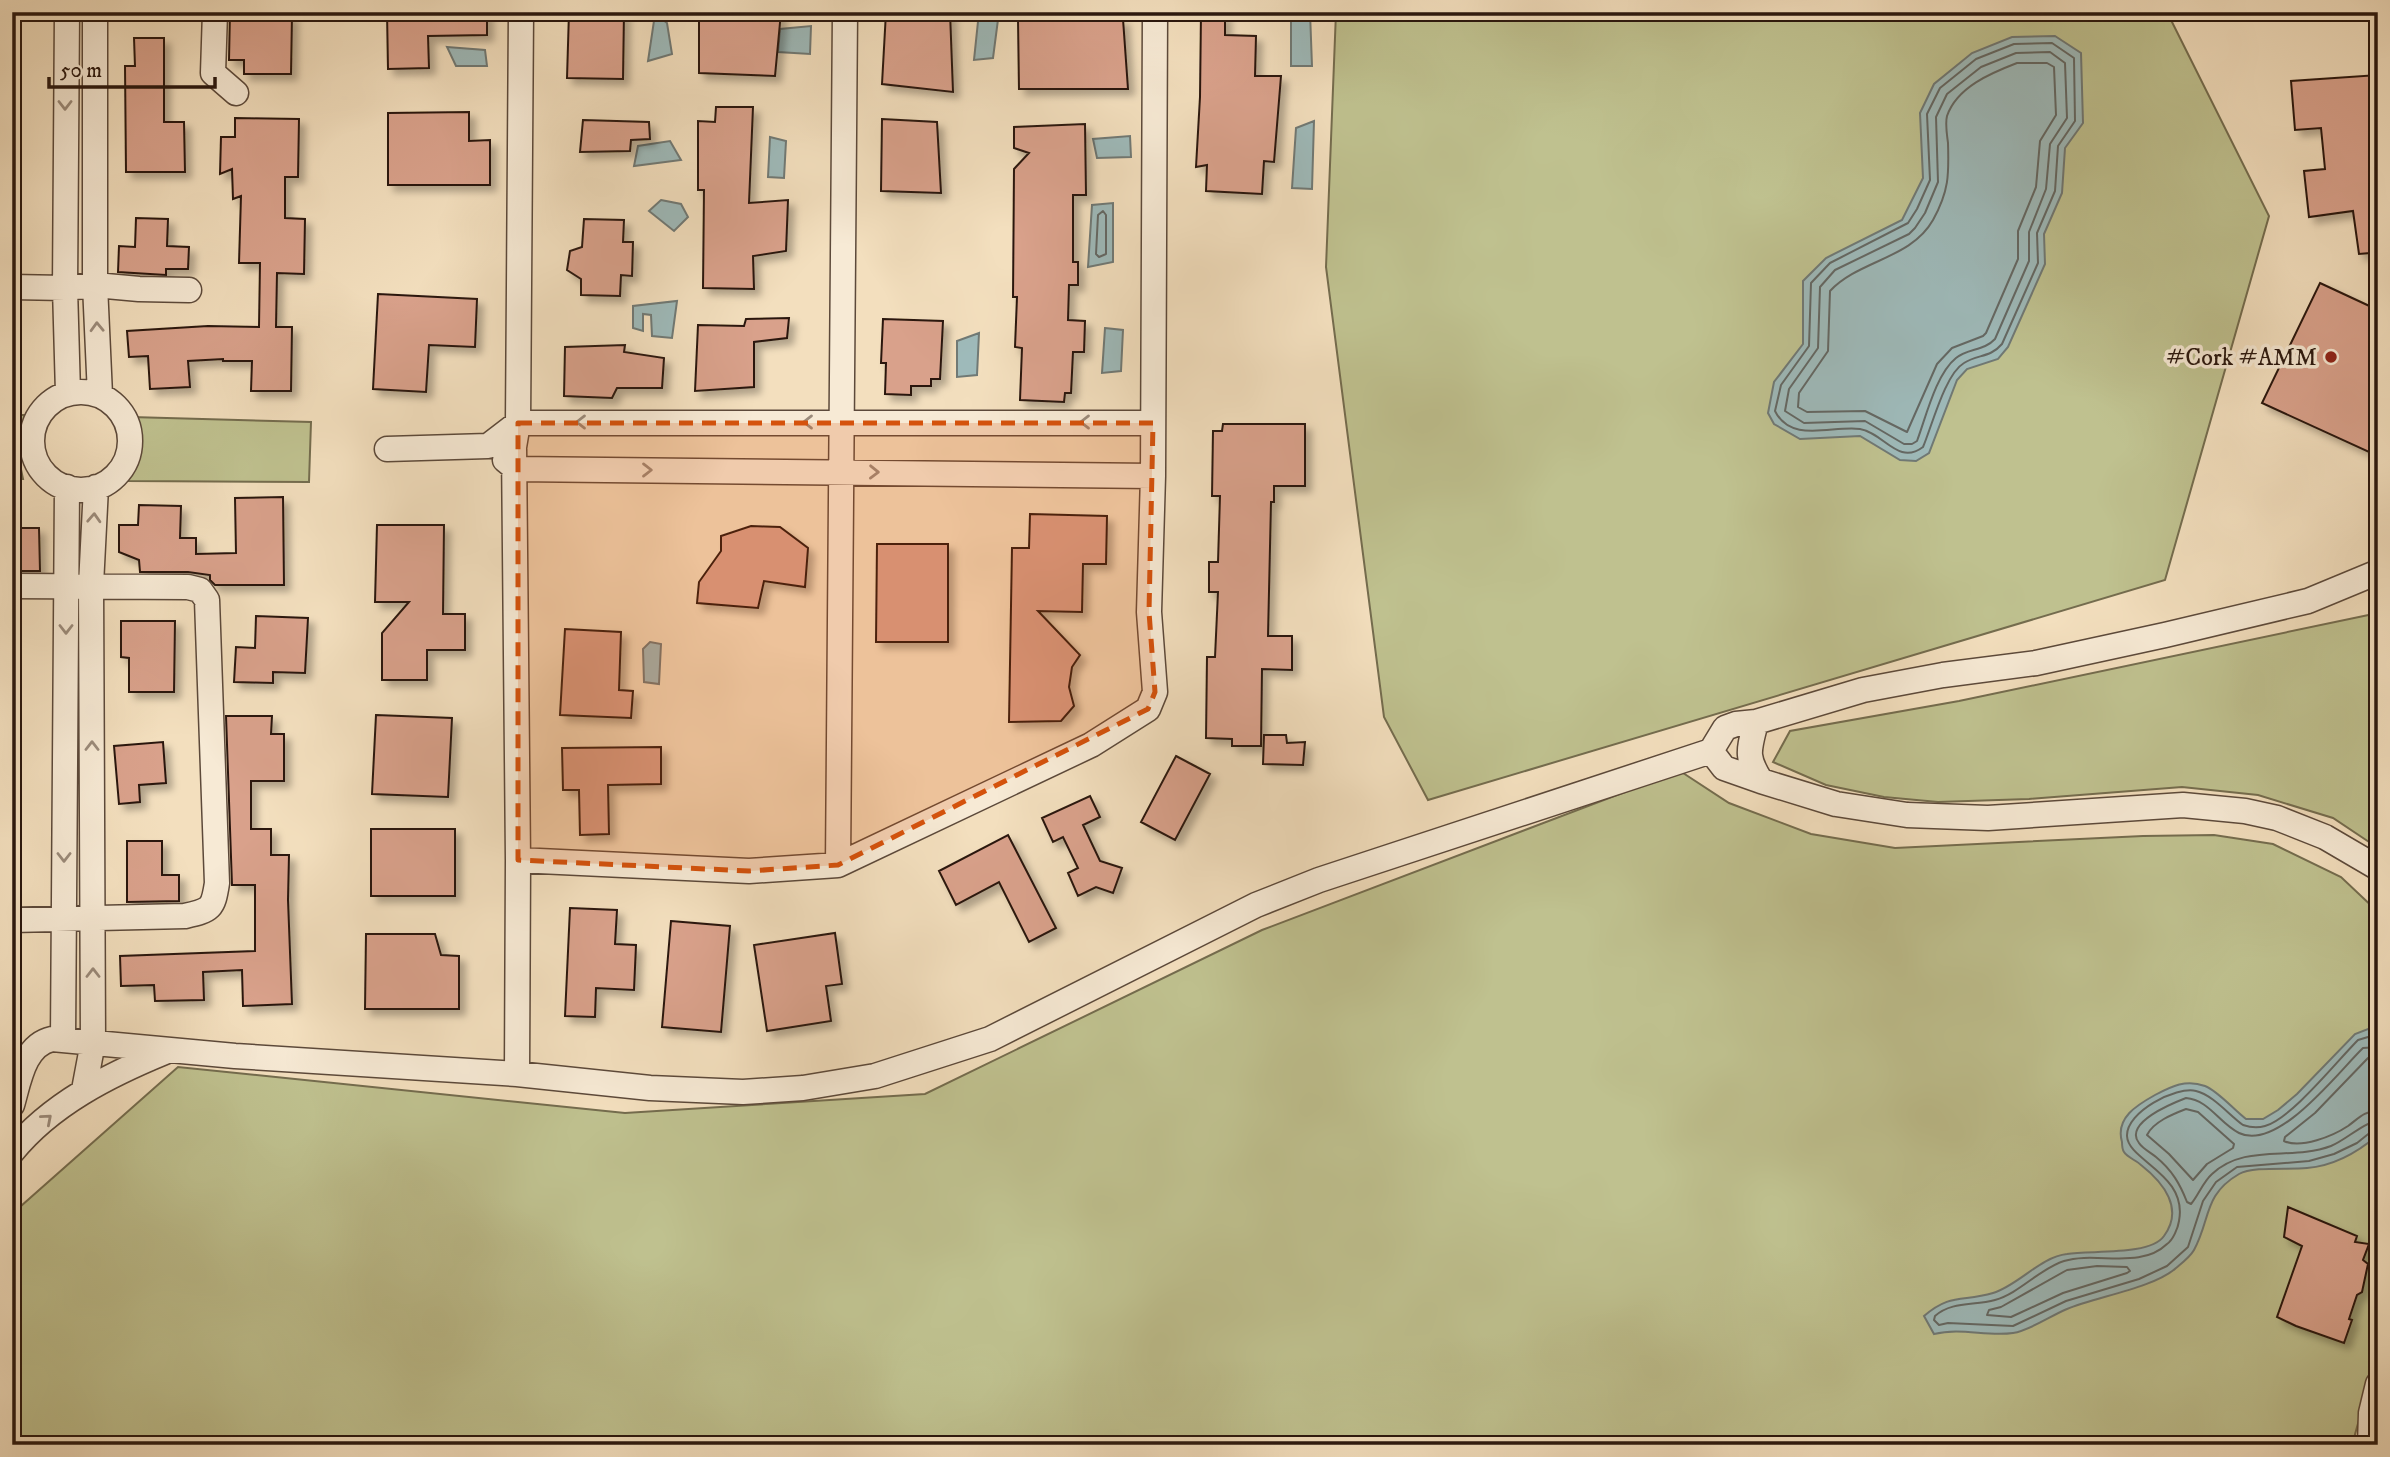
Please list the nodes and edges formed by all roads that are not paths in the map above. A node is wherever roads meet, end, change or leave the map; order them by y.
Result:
1 (67, 12) edge
2 (95, 12) edge
3 (215, 12) edge
4 (521, 12) edge
5 (845, 12) edge
6 (1155, 12) edge
7 (236, 93) dead end
8 (95, 285) junction
9 (12, 287) edge
10 (65, 288) junction
11 (189, 290) dead end
12 (68, 393) junction
13 (100, 395) junction
14 (842, 422) junction
15 (518, 423) junction
16 (1153, 423) junction
17 (488, 446) junction
18 (387, 449) dead end
19 (516, 469) junction
20 (840, 472) junction
21 (1153, 476) junction
22 (67, 487) junction
23 (96, 487) junction
24 (2378, 572) edge
25 (91, 585) junction
26 (12, 586) edge
27 (66, 586) junction
28 (1756, 722) junction
29 (1711, 751) junction
30 (1761, 781) junction
31 (518, 860) junction
32 (838, 865) junction
33 (2378, 868) edge
34 (93, 917) junction
35 (64, 918) junction
36 (12, 920) edge
37 (63, 1039) junction
38 (93, 1041) junction
39 (169, 1050) junction
40 (517, 1074) junction
41 (84, 1090) junction
42 (12, 1105) edge
43 (12, 1153) edge
44 (2378, 1384) edge
45 (2370, 1445) edge

1 -> 10 street
2 - 8 street
3 - 7 street
4 - 15 street
5 - 14 street
6 - 16 street
8 - 10 street
8 - 11 street
13 -> 8 street
9 - 10 street
10 - 12 street
12 - 13 street
12 - 22 street
13 - 23 street
14 -> 15 street
16 -> 14 street
14 - 20 street
15 - 17 street
15 - 19 street
16 - 21 street
17 - 18 street
17 - 19 street
19 -> 20 street
19 - 31 street
20 -> 21 street
20 - 32 street
21 - 32 street
22 - 23 street
22 - 27 street
25 -> 23 street
24 - 28 street
25 - 27 street
34 -> 25 street
25 - 34 street
26 - 27 street
27 -> 35 street
28 - 29 street
28 - 30 street
29 - 30 street
29 - 40 street
30 - 33 street
31 - 32 street
31 - 40 street
34 - 35 street
38 -> 34 street
35 - 36 street
35 - 37 street
37 - 38 street
37 - 42 street
38 - 39 street
38 - 41 street
39 - 40 street
39 - 41 street
43 -> 41 street
44 - 45 street

